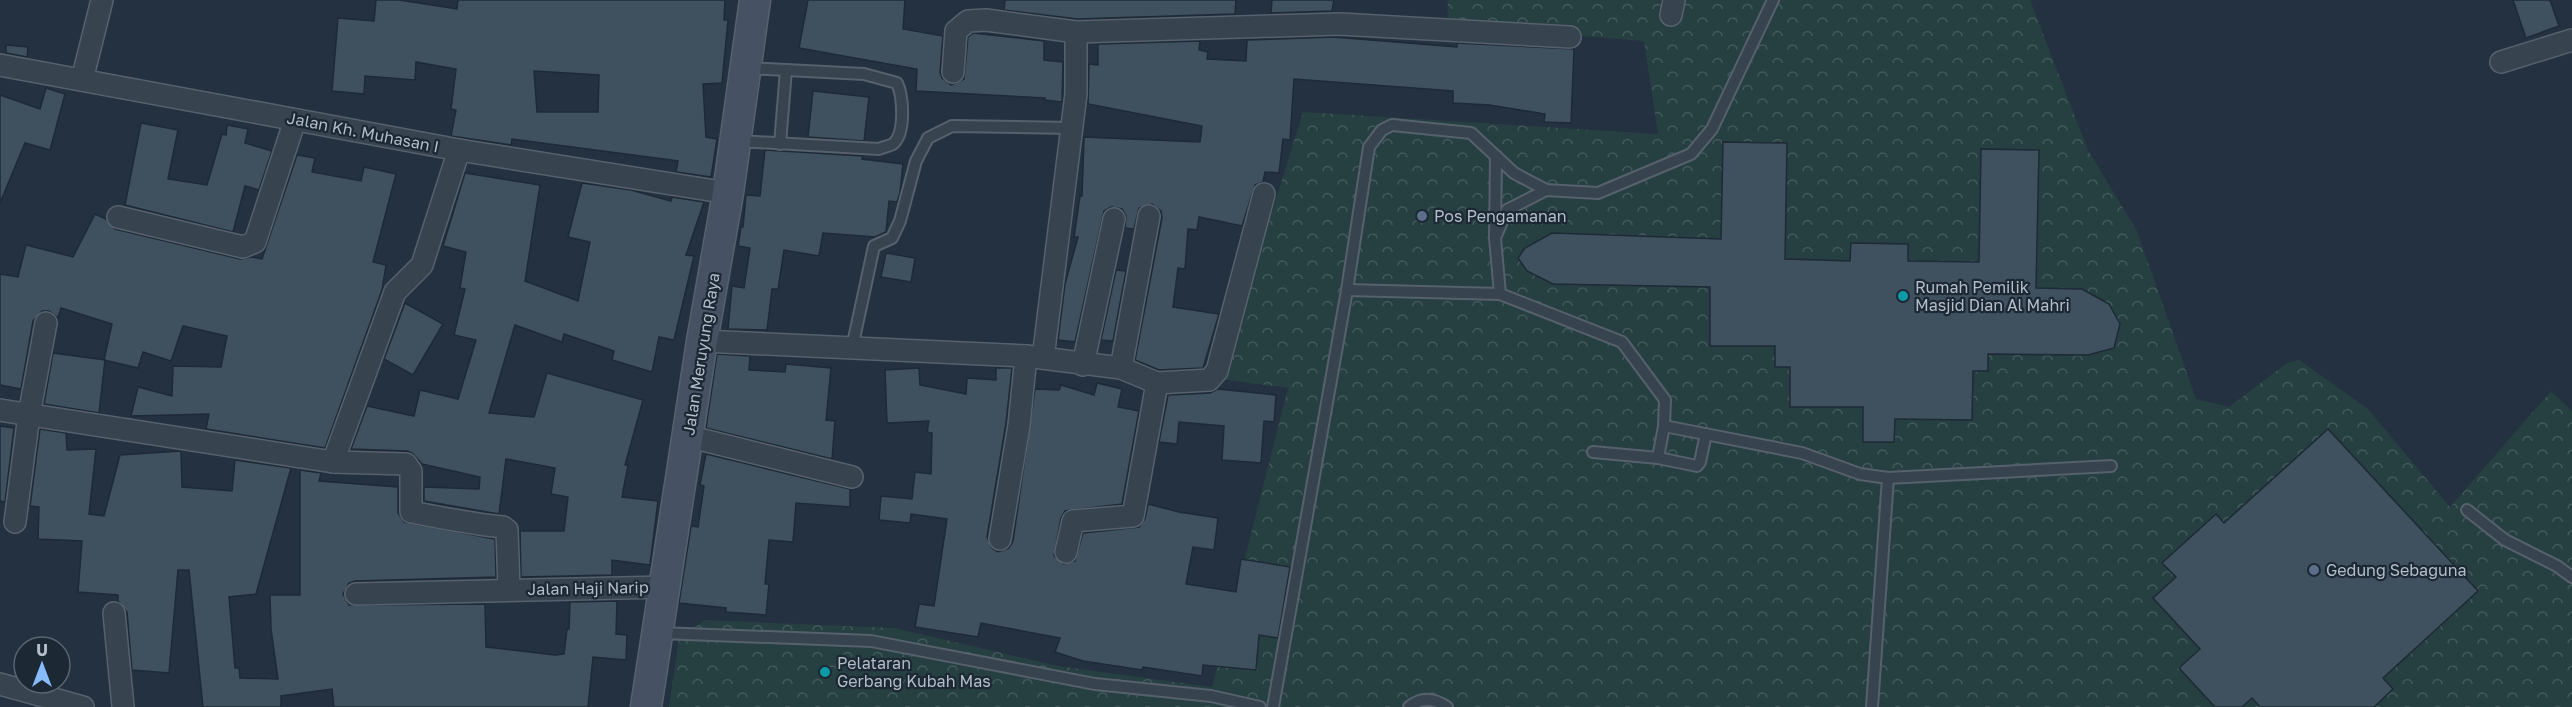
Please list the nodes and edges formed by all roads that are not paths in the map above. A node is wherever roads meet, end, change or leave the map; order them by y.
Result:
1 (102, 0) edge
2 (755, 0) edge
3 (1773, 0) edge
4 (988, 10) edge
5 (1076, 32) junction
6 (1570, 37) dead end
7 (2572, 40) edge
8 (2501, 62) dead end
9 (0, 65) edge
10 (746, 68) junction
11 (786, 70) junction
12 (953, 72) dead end
13 (82, 80) junction
14 (295, 120) junction
15 (1072, 128) junction
16 (735, 141) junction
17 (780, 144) junction
18 (459, 150) junction
19 (1496, 156) junction
20 (1546, 190) junction
21 (728, 193) junction
22 (1264, 194) dead end
23 (1149, 216) dead end
24 (118, 217) dead end
25 (1114, 219) dead end
26 (1495, 238) junction
27 (1347, 290) junction
28 (1500, 294) junction
29 (46, 323) dead end
30 (702, 341) junction
31 (852, 348) junction
32 (1034, 357) junction
33 (1083, 365) junction
34 (1121, 368) junction
35 (1157, 383) junction
36 (0, 410) edge
37 (29, 415) junction
38 (1664, 426) junction
39 (1706, 434) junction
40 (687, 435) junction
41 (1593, 452) dead end
42 (1658, 458) junction
43 (333, 462) junction
44 (2111, 466) dead end
45 (852, 477) dead end
46 (1888, 478) junction
47 (2467, 510) dead end
48 (15, 522) dead end
49 (1000, 539) dead end
50 (1066, 552) dead end
51 (2572, 577) edge
52 (666, 587) junction
53 (510, 589) junction
54 (356, 594) dead end
55 (114, 613) dead end
56 (659, 633) junction
57 (0, 684) edge
58 (83, 707) edge
59 (123, 707) edge
60 (646, 707) edge
61 (1260, 707) edge
62 (1273, 707) edge
63 (1409, 707) edge
64 (1447, 707) edge
65 (1872, 707) edge

1 - 13 street
2 - 10 main road, Jalan Meruyung Raya
3 - 20 lane
4 - 5 street
4 - 12 street
5 - 6 street
5 - 15 street
7 - 8 street
9 - 13 street, Jalan Kh. Muhasan I
10 - 11 lane
10 - 16 main road, Jalan Meruyung Raya
11 - 17 lane
11 - 17 lane
13 - 14 street, Jalan Kh. Muhasan I
14 - 18 street, Jalan Kh. Muhasan I
14 - 24 street
15 - 31 lane
15 - 32 street
16 - 17 lane
16 - 21 main road, Jalan Meruyung Raya
18 - 21 street, Jalan Kh. Muhasan I
18 - 43 street
19 - 20 lane
19 - 26 lane
19 - 27 lane
20 - 26 lane
21 - 30 main road, Jalan Meruyung Raya
22 - 35 street
23 - 34 street
25 - 33 street
26 - 28 lane
27 - 28 lane
27 - 62 lane
28 - 38 lane
29 - 37 street
30 - 31 street
30 - 40 main road, Jalan Meruyung Raya
31 - 32 street
32 - 33 street
32 - 49 street
33 - 34 street
34 - 35 street
35 - 50 street
36 - 37 street
37 - 43 street
37 - 48 street
38 - 39 lane
38 - 42 lane
39 - 42 lane
39 - 46 lane
40 - 45 street
40 - 52 main road, Jalan Meruyung Raya
41 - 42 lane
43 - 53 street
44 - 46 lane
46 - 65 lane
47 - 51 lane
52 - 53 street, Jalan Haji Narip
52 - 56 main road, Jalan Meruyung Raya
53 - 54 street, Jalan Haji Narip
55 - 59 street
56 - 60 main road, Jalan Meruyung Raya
56 - 61 lane
57 - 58 street
63 - 64 lane

